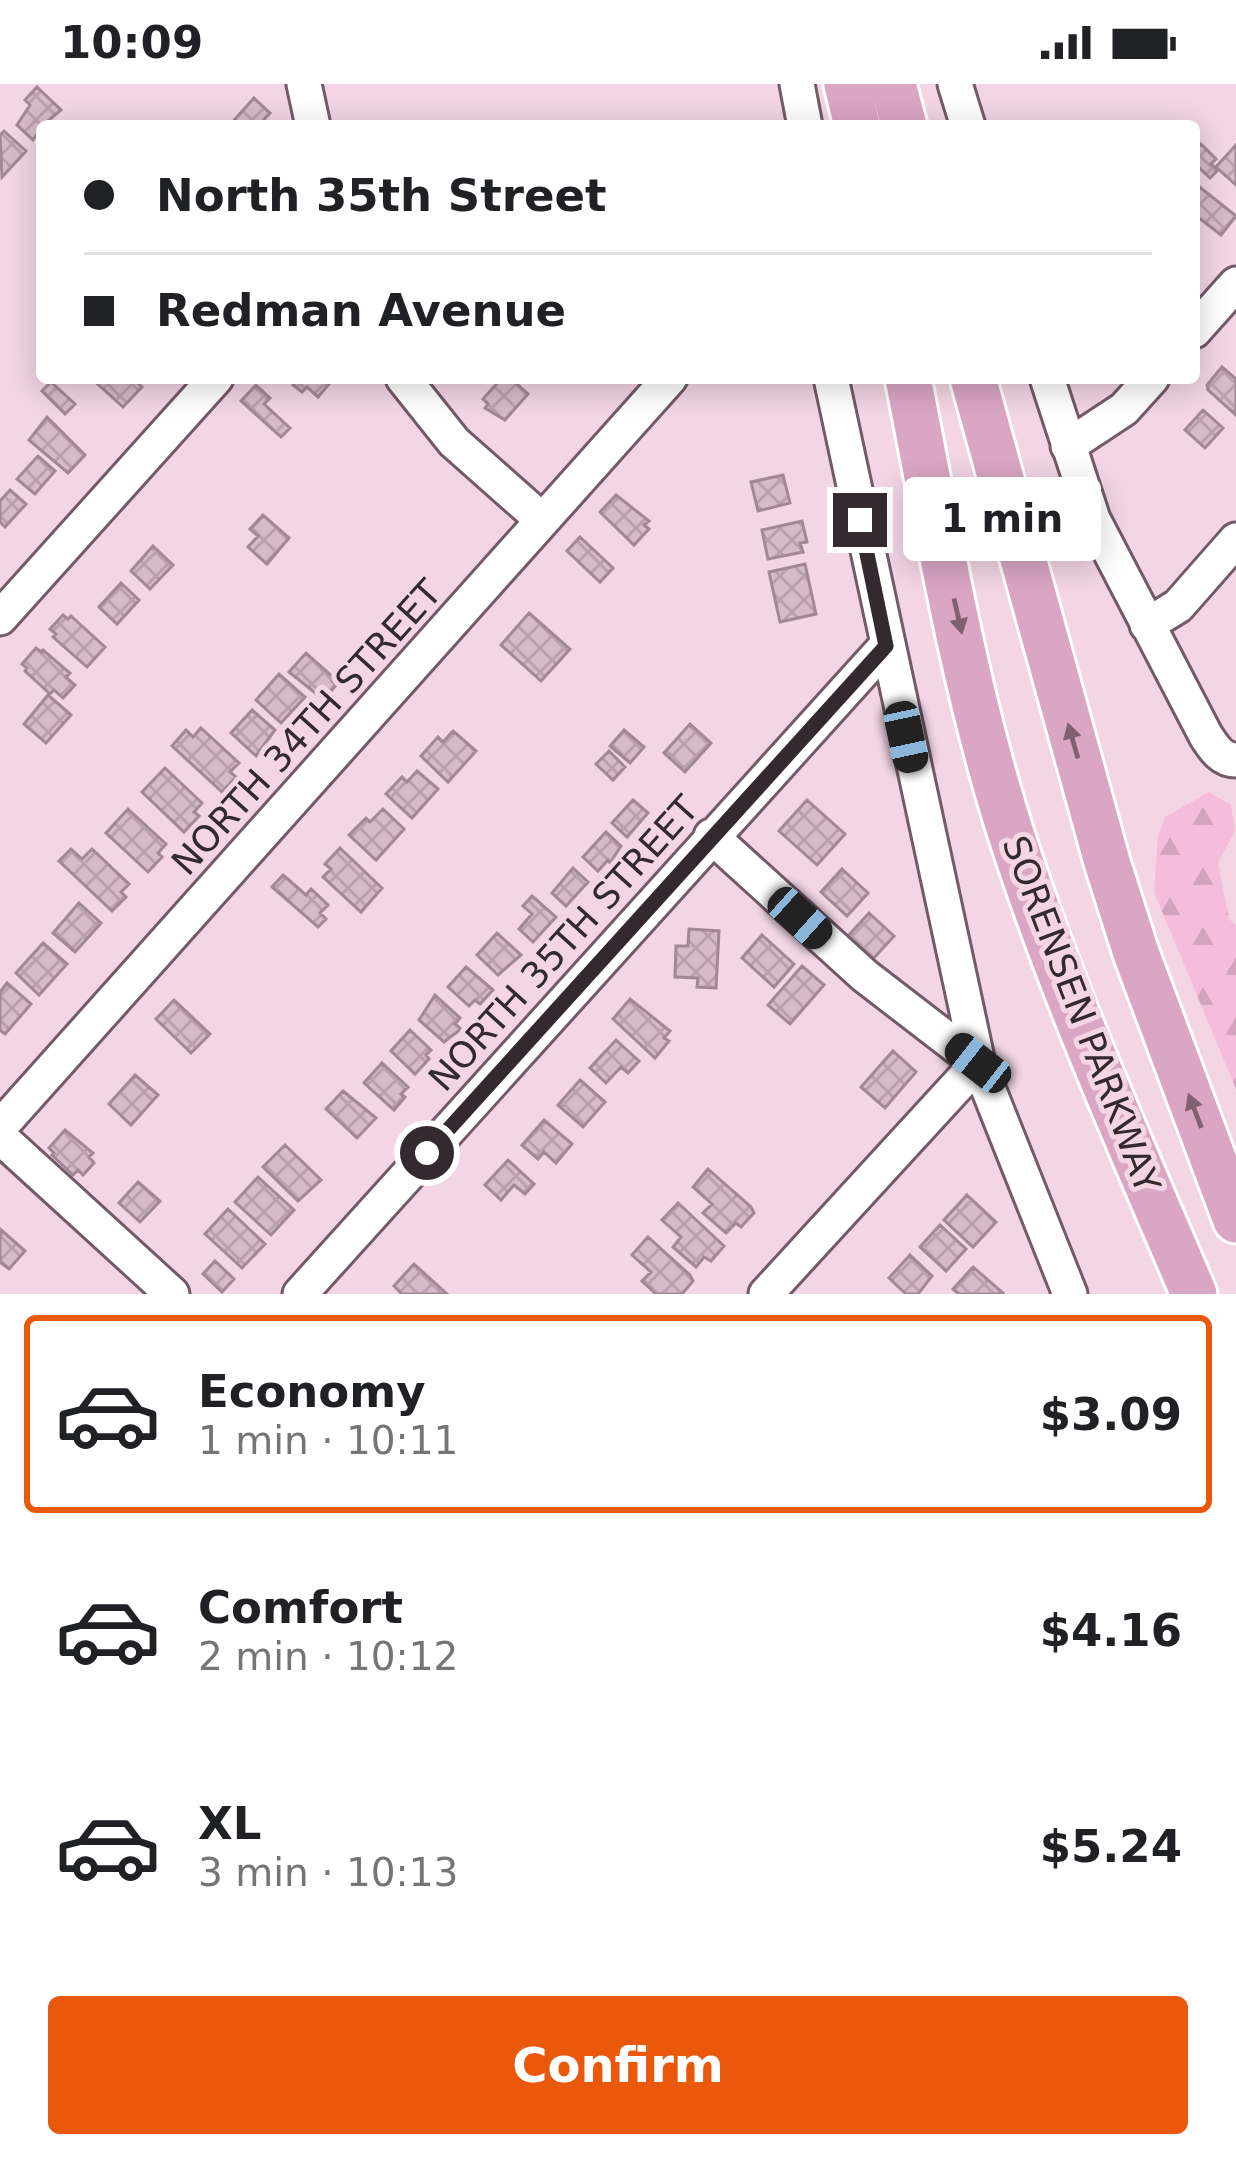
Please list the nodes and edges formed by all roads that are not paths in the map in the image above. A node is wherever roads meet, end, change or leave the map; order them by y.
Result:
1 (304, 84) edge
2 (797, 84) edge
3 (847, 84) edge
4 (893, 84) edge
5 (955, 84) edge
6 (313, 120) edge
7 (804, 120) edge
8 (856, 120) edge
9 (902, 120) edge
10 (966, 120) edge
11 (1236, 284) edge
12 (1200, 324) edge
13 (211, 384) edge
14 (408, 384) edge
15 (665, 384) edge
16 (832, 384) edge
17 (909, 384) edge
18 (976, 384) edge
19 (1049, 384) edge
20 (1147, 384) edge
21 (1068, 446) junction
22 (542, 519) junction
23 (1236, 540) edge
24 (0, 618) edge
25 (1147, 625) junction
26 (886, 646) junction
27 (1232, 760) edge
28 (711, 836) junction
29 (978, 1063) junction
30 (0, 1127) edge
31 (0, 1137) edge
32 (1236, 1220) edge
33 (172, 1294) edge
34 (300, 1294) edge
35 (766, 1294) edge
36 (1070, 1294) edge
37 (1194, 1294) edge

1 - 6 street
2 - 7 street
3 - 8 main road
4 - 9 main road
5 - 10 street
11 - 12 street
13 - 24 street
14 - 22 street
15 - 22 street, NORTH 34TH STREET
16 - 26 street
17 -> 37 main road, SORENSEN PARKWAY
32 -> 18 main road, SORENSEN PARKWAY
19 - 21 street
20 - 21 street
21 - 25 street
22 - 30 street, NORTH 34TH STREET
23 - 25 street
25 - 27 street
26 - 28 street, NORTH 35TH STREET
26 - 29 street
28 - 29 street
28 - 34 street, NORTH 35TH STREET
29 - 35 street
29 - 36 street
31 - 33 street

